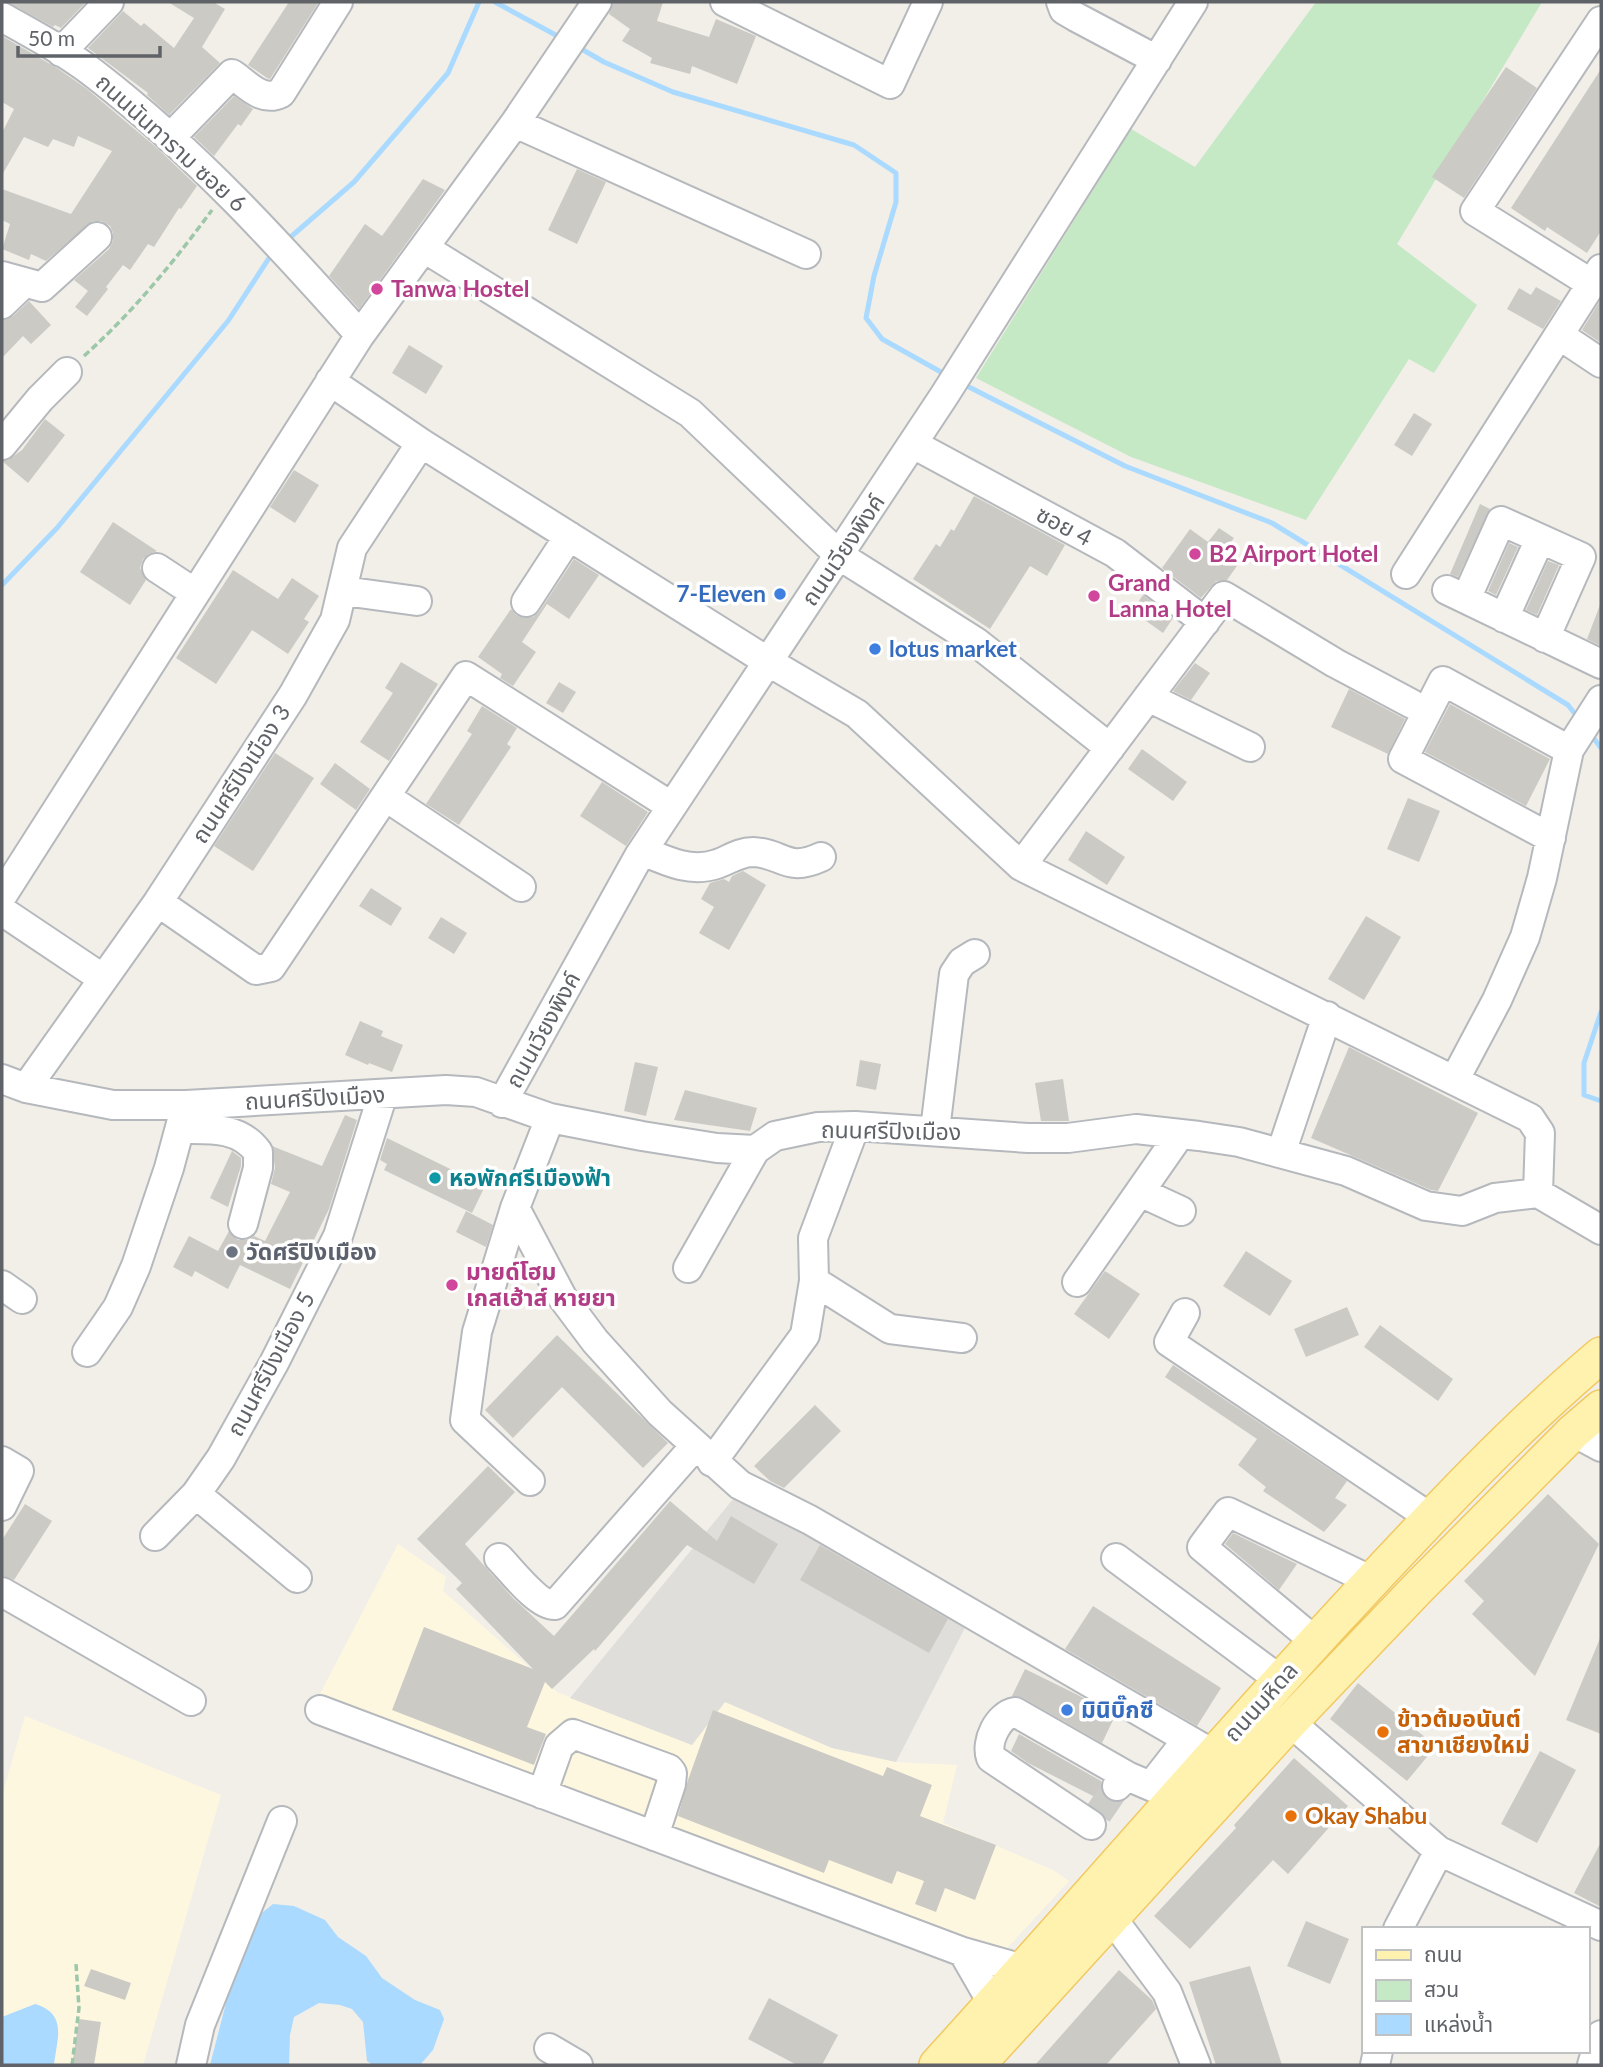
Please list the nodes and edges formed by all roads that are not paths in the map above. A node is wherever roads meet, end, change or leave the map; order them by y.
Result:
1 (109, 2) edge
2 (338, 2) edge
3 (597, 2) edge
4 (725, 2) edge
5 (928, 2) edge
6 (1061, 2) edge
7 (1193, 2) edge
8 (2, 17) edge
9 (1601, 21) edge
10 (61, 52) junction
11 (1157, 60) junction
12 (516, 123) junction
13 (170, 138) junction
14 (97, 237) dead end
15 (424, 248) junction
16 (806, 254) dead end
17 (1597, 276) edge
18 (13, 280) edge
19 (2, 304) edge
20 (360, 335) junction
21 (1559, 335) junction
22 (1601, 363) edge
23 (67, 372) road end
24 (330, 381) junction
25 (421, 443) junction
26 (913, 444) junction
27 (2, 445) edge
28 (569, 536) junction
29 (1541, 539) junction
30 (840, 556) junction
31 (157, 568) dead end
32 (1406, 574) dead end
33 (344, 591) junction
34 (195, 593) junction
35 (417, 601) dead end
36 (526, 602) dead end
37 (1504, 618) junction
38 (1205, 622) junction
39 (1545, 638) junction
40 (767, 661) junction
41 (1601, 664) edge
42 (1148, 697) junction
43 (1601, 700) edge
44 (1412, 704) dead end
45 (1572, 745) junction
46 (1250, 747) dead end
47 (1110, 748) junction
48 (386, 797) junction
49 (671, 806) junction
50 (1551, 838) junction
51 (643, 851) junction
52 (821, 857) dead end
53 (1021, 866) junction
54 (521, 887) dead end
55 (2, 896) edge
56 (158, 902) junction
57 (2, 911) edge
58 (975, 954) dead end
59 (102, 978) junction
60 (1327, 1016) junction
61 (1455, 1079) junction
62 (14, 1083) edge
63 (383, 1094) junction
64 (502, 1102) junction
65 (183, 1117) junction
66 (550, 1118) junction
67 (855, 1126) junction
68 (935, 1130) junction
69 (1180, 1134) junction
70 (755, 1150) junction
71 (1281, 1153) junction
72 (1140, 1192) junction
73 (1538, 1193) junction
74 (515, 1208) junction
75 (1181, 1211) dead end
76 (243, 1224) dead end
77 (1601, 1230) edge
78 (688, 1268) dead end
79 (814, 1281) junction
80 (1077, 1282) dead end
81 (1185, 1312) dead end
82 (962, 1338) dead end
83 (87, 1352) dead end
84 (1601, 1354) edge
85 (1601, 1408) edge
86 (1587, 1440) edge
87 (703, 1454) junction
88 (2, 1461) edge
89 (530, 1481) dead end
90 (196, 1494) junction
91 (2, 1506) edge
92 (1431, 1518) junction
93 (155, 1536) dead end
94 (499, 1558) dead end
95 (1116, 1558) dead end
96 (297, 1578) dead end
97 (1372, 1581) junction
98 (2, 1592) edge
99 (1316, 1642) junction
100 (1280, 1680) junction
101 (191, 1701) dead end
102 (320, 1710) dead end
103 (1290, 1723) junction
104 (1200, 1747) junction
105 (1143, 1786) junction
106 (542, 1794) junction
107 (282, 1821) dead end
108 (654, 1836) junction
109 (1439, 1851) junction
110 (1120, 1857) junction
111 (1111, 1917) junction
112 (1601, 1926) edge
113 (1399, 1927) edge
114 (963, 1951) junction
115 (1023, 1969) junction
116 (993, 2004) junction
117 (1601, 2035) edge
118 (549, 2048) dead end
119 (191, 2065) edge
120 (578, 2065) edge
121 (936, 2065) edge
122 (977, 2065) edge
123 (1196, 2065) edge
124 (1592, 2065) edge

1 - 10 street
2 - 13 street
3 - 12 street
4 - 5 street
6 - 11 street
7 - 11 street, ถนนเวียงพิงค์
8 - 10 street, ถนนนันทาราม ซอย 6
9 - 17 street
10 - 13 street, ถนนนันทาราม ซอย 6
11 - 26 street, ถนนเวียงพิงค์
12 - 15 street
12 - 16 street
13 - 20 street, ถนนนันทาราม ซอย 6
14 - 18 street
15 - 20 street
15 - 30 street
17 - 21 street
18 - 19 street
20 - 24 street
21 - 22 street
21 - 32 street
23 - 27 street
24 - 25 street
24 - 34 street
25 - 28 street
25 - 33 street, ถนนศรีปิงเมือง 3
26 - 30 street, ถนนเวียงพิงค์
26 - 38 street, ซอย 4
28 - 36 street
28 - 40 street
29 - 37 street
29 - 37 street
29 - 39 street
30 - 40 street, ถนนเวียงพิงค์
30 - 47 street
31 - 34 street
33 - 35 street
33 - 56 street, ถนนศรีปิงเมือง 3
34 - 55 street
37 - 39 street
38 - 42 street
38 - 44 street
39 - 41 street
40 - 49 street, ถนนเวียงพิงค์
40 - 53 street
42 - 46 street
42 - 47 street
43 - 45 street
45 - 50 street
45 - 50 street
47 - 53 street
48 - 49 street
48 - 54 street
48 - 56 street
49 - 51 street, ถนนเวียงพิงค์
50 - 61 street
51 - 52 street
51 - 64 street, ถนนเวียงพิงค์
53 - 60 street
56 - 59 street, ถนนศรีปิงเมือง 3
57 - 59 street
58 - 68 street
59 - 62 street, ถนนศรีปิงเมือง 3
60 - 61 street
60 - 71 street
61 - 73 street
62 - 65 street, ถนนศรีปิงเมือง
63 - 64 street, ถนนศรีปิงเมือง
63 - 65 street, ถนนศรีปิงเมือง
63 - 90 street, ถนนศรีปิงเมือง 5
64 - 66 street, ถนนศรีปิงเมือง
65 - 76 street
65 - 83 street
66 - 70 street, ถนนศรีปิงเมือง
66 - 74 street
67 - 68 street, ถนนศรีปิงเมือง
67 - 70 street, ถนนศรีปิงเมือง
67 - 79 street
68 - 69 street, ถนนศรีปิงเมือง
69 - 71 street, ถนนศรีปิงเมือง
69 - 72 street
70 - 78 street
71 - 73 street, ถนนศรีปิงเมือง
72 - 75 street
72 - 80 street
73 - 77 street
74 - 87 street
74 - 89 street
79 - 82 street
79 - 87 street
81 - 92 street
84 - 92 main road, ถนนมหิดล
85 - 86 main road, ถนนมหิดล
86 - 103 main road, ถนนมหิดล
87 - 94 street
87 - 104 street
88 - 91 street
90 - 93 street, ถนนศรีปิงเมือง 5
90 - 96 street
92 - 97 main road, ถนนมหิดล
95 - 100 street
97 - 99 main road, ถนนมหิดล
97 - 99 street
98 - 101 street
99 - 100 main road, ถนนมหิดล
100 - 104 main road, ถนนมหิดล
102 - 106 street
103 - 109 street
103 - 111 main road, ถนนมหิดล
104 - 105 main road, ถนนมหิดล
105 - 110 main road, ถนนมหิดล
105 - 110 street
106 - 108 street
106 - 108 street
107 - 119 street
108 - 114 street
109 - 112 street
109 - 113 street
110 - 115 main road, ถนนมหิดล
111 - 122 main road, ถนนมหิดล
111 - 123 street
114 - 115 street
114 - 116 street
115 - 116 main road, ถนนมหิดล
116 - 121 main road, ถนนมหิดล
117 - 124 street
118 - 120 street

